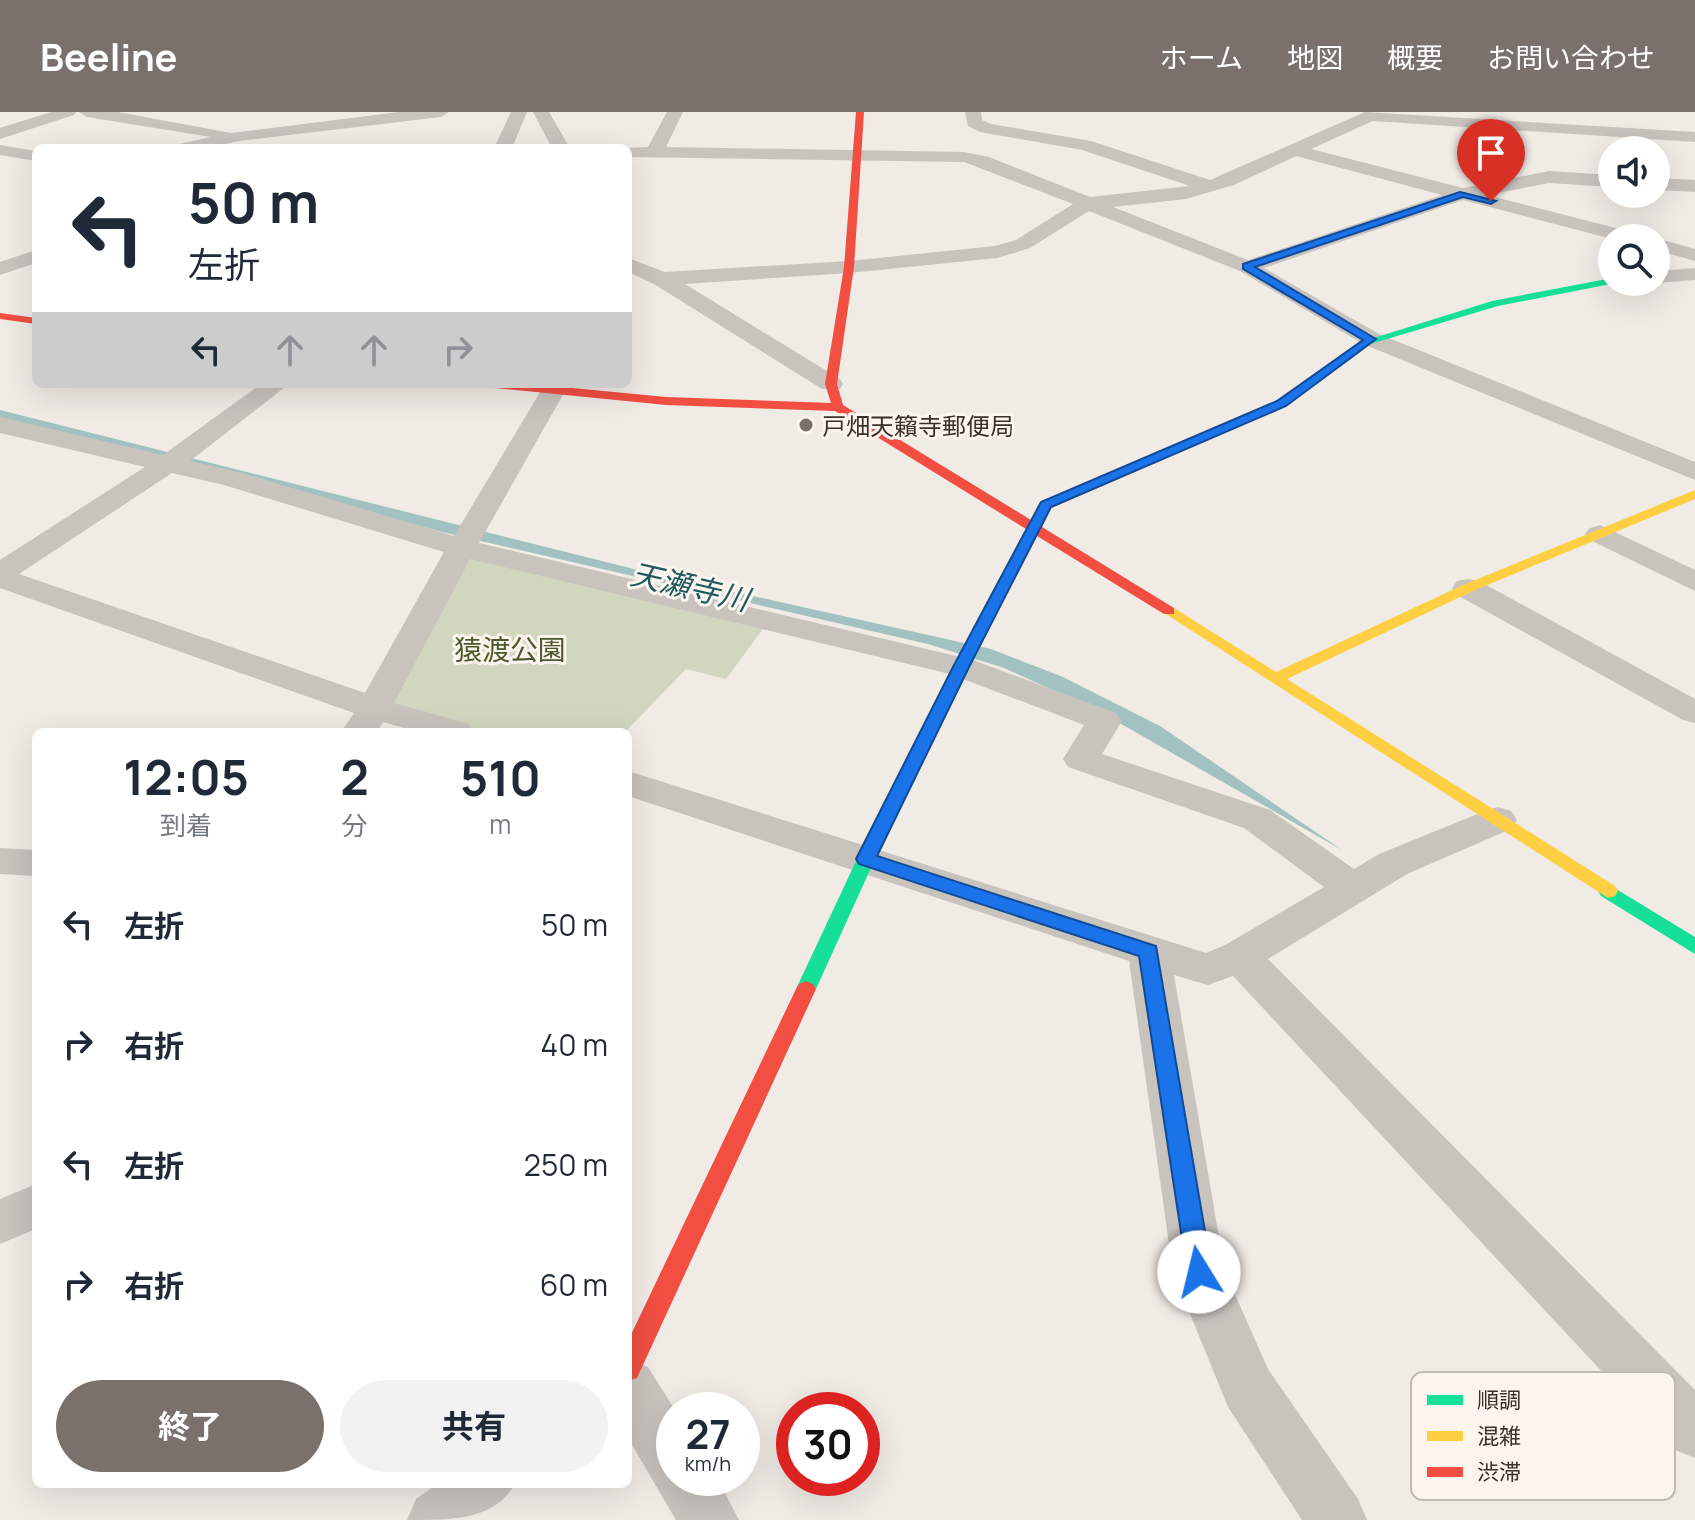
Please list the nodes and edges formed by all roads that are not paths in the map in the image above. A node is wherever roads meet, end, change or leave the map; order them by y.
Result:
1 (68, 112) edge
2 (87, 112) edge
3 (441, 112) edge
4 (519, 112) edge
5 (541, 112) edge
6 (675, 112) edge
7 (860, 112) edge
8 (973, 112) edge
9 (1375, 114) edge
10 (0, 134) edge
11 (239, 136) junction
12 (1695, 137) edge
13 (203, 144) edge
14 (505, 144) edge
15 (559, 144) edge
16 (0, 150) edge
17 (655, 151) junction
18 (1296, 151) junction
19 (632, 152) edge
20 (856, 154) junction
21 (32, 155) edge
22 (1598, 180) edge
23 (1206, 185) junction
24 (1670, 185) edge
25 (1695, 186) edge
26 (1463, 194) junction
27 (1088, 203) junction
28 (1598, 229) edge
29 (1670, 248) edge
30 (1695, 255) edge
31 (32, 257) edge
32 (632, 266) edge
33 (849, 267) junction
34 (1247, 267) junction
35 (0, 269) edge
36 (1695, 274) edge
37 (1670, 276) edge
38 (662, 279) junction
39 (1598, 284) edge
40 (0, 316) edge
41 (32, 320) edge
42 (1371, 339) junction
43 (831, 384) junction
44 (272, 388) edge
45 (556, 388) edge
46 (838, 407) junction
47 (0, 425) edge
48 (176, 459) junction
49 (1695, 472) edge
50 (1695, 494) edge
51 (1035, 530) junction
52 (1600, 534) junction
53 (467, 539) junction
54 (0, 576) edge
55 (1695, 582) edge
56 (1468, 588) junction
57 (967, 656) junction
58 (1276, 678) junction
59 (1695, 713) edge
60 (366, 720) edge
61 (426, 728) edge
62 (632, 784) edge
63 (1498, 820) junction
64 (866, 859) junction
65 (0, 861) edge
66 (32, 863) edge
67 (1353, 888) junction
68 (1695, 947) edge
69 (1149, 952) junction
70 (1240, 956) junction
71 (32, 1208) edge
72 (0, 1222) edge
73 (632, 1360) edge
74 (1639, 1372) edge
75 (632, 1393) edge
76 (1675, 1409) edge
77 (1695, 1430) edge
78 (656, 1432) edge
79 (481, 1488) edge
80 (695, 1496) edge
81 (437, 1520) edge
82 (709, 1520) edge
83 (1337, 1520) edge

1 - 10 street
2 - 11 street
3 - 11 street
4 - 14 street
5 - 15 street
6 - 17 street
7 - 20 street
8 - 23 street
9 - 12 street
9 - 18 street
11 - 13 street
16 - 21 street
17 - 19 street
17 - 20 street
18 - 23 street
18 - 26 street
20 - 27 street
20 - 33 street
22 - 26 street
23 - 27 street
24 - 25 street
26 - 28 street
26 - 34 street
27 - 33 street
27 - 34 street
29 - 30 street
31 - 35 street
32 - 38 street
33 - 38 street
33 - 43 street
34 - 42 street
36 - 37 street
38 - 43 street
39 - 42 street
40 - 41 street
42 - 49 street
42 - 51 street
43 - 46 street
44 - 48 street
45 - 46 street
45 - 53 street
46 - 51 street
47 - 48 street
48 - 53 street
48 - 54 street
50 - 52 street
51 - 57 street
51 - 58 street
52 - 55 street
52 - 56 street
53 - 57 street
53 - 60 street
54 - 60 street
56 - 58 street
56 - 59 street
57 - 64 street
57 - 67 street
58 - 63 street
60 - 61 street
62 - 64 street
63 - 67 street
63 - 68 street
64 - 69 street
64 - 73 street
65 - 66 street
67 - 70 street
69 - 70 street
69 - 83 street
70 - 74 street
71 - 72 street
75 - 78 street
76 - 77 street
79 - 81 street
80 - 82 street

